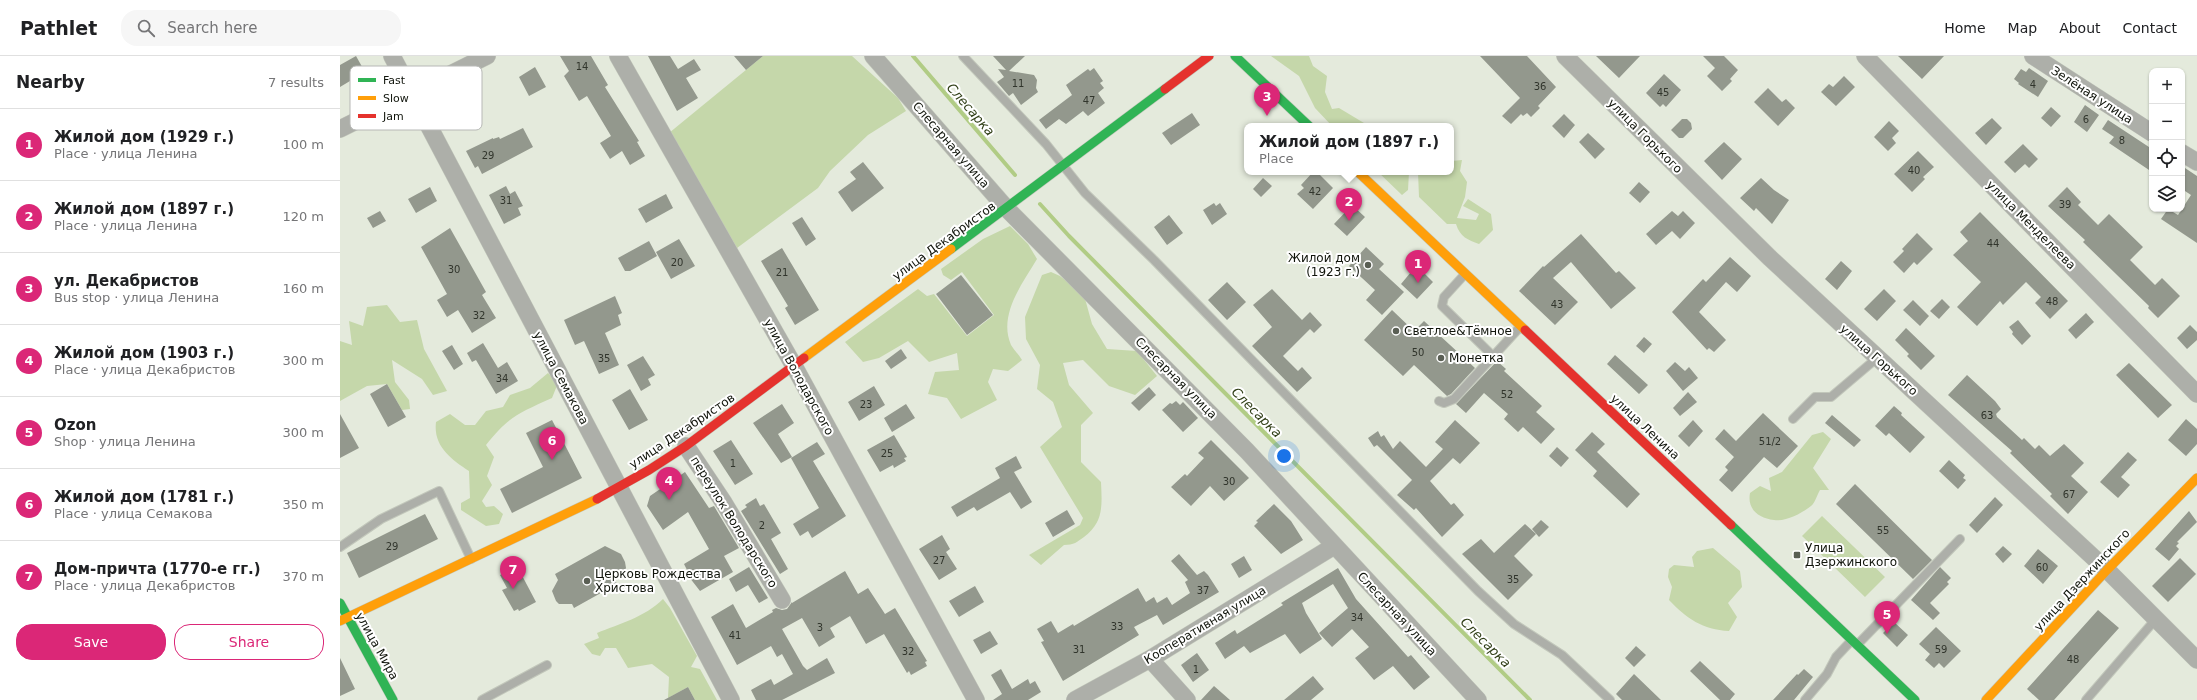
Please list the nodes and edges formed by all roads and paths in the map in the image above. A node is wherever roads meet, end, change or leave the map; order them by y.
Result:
1 (392, 56) edge
2 (487, 56) edge
3 (618, 56) edge
4 (874, 56) edge
5 (963, 56) edge
6 (1209, 56) edge
7 (1235, 56) edge
8 (1565, 56) edge
9 (1865, 56) edge
10 (2033, 56) edge
11 (397, 66) edge
12 (468, 66) edge
13 (1306, 123) edge
14 (350, 124) edge
15 (340, 129) edge
16 (430, 130) edge
17 (2149, 131) edge
18 (2185, 155) edge
19 (2197, 162) edge
20 (1064, 166) junction
21 (1361, 175) edge
22 (1007, 209) junction
23 (1465, 274) junction
24 (1520, 326) junction
25 (1493, 356) junction
26 (1877, 358) junction
27 (794, 366) junction
28 (2197, 394) edge
29 (1439, 401) dead end
30 (1793, 419) dead end
31 (686, 446) junction
32 (2197, 478) edge
33 (619, 487) junction
34 (1960, 539) dead end
35 (1334, 546) junction
36 (340, 547) edge
37 (471, 559) junction
38 (2107, 570) junction
39 (782, 600) dead end
40 (340, 603) edge
41 (344, 619) edge
42 (2155, 620) junction
43 (1854, 642) junction
44 (1150, 659) junction
45 (2197, 660) edge
46 (547, 665) dead end
47 (393, 700) edge
48 (482, 700) edge
49 (732, 700) edge
50 (976, 700) edge
51 (1075, 700) edge
52 (1187, 700) edge
53 (1478, 700) edge
54 (1610, 700) edge
55 (1805, 700) edge
56 (1915, 700) edge
57 (1986, 700) edge
58 (2086, 700) edge

1 - 11 street, улица Семакова
2 - 12 street
3 - 27 street, улица Володарского
4 - 22 street, Слесарная улица
5 - 20 lane
6 - 20 main road
7 - 13 main road
8 - 26 street, улица Горького
9 - 28 street, улица Менделеева
10 - 17 street, Зелёная улица
14 - 15 street
16 - 33 street, улица Семакова
18 - 19 street
20 - 22 main road, улица Декабристов
20 - 54 lane
21 - 23 main road, улица Ленина
22 - 27 main road, улица Декабристов
22 - 35 street, Слесарная улица
23 - 24 main road, улица Ленина
23 - 25 lane
24 - 25 lane
24 - 43 main road, улица Ленина
25 - 29 lane
26 - 30 lane
26 - 38 street, улица Горького
27 - 31 main road, улица Декабристов
27 - 50 street, улица Володарского
31 - 33 main road, улица Декабристов
31 - 39 street, переулок Володарского
32 - 38 main road, улица Дзержинского
33 - 37 main road, улица Декабристов
33 - 49 street, улица Семакова
34 - 43 lane
35 - 44 street, Кооперативная улица
35 - 53 street, Слесарная улица
36 - 37 lane
37 - 41 main road, улица Декабристов
38 - 42 street, улица Горького
38 - 57 main road, улица Дзержинского
40 - 41 main road, улица Мира
41 - 47 main road, улица Мира
42 - 45 street, улица Горького
42 - 58 lane
43 - 55 lane
43 - 56 main road, улица Ленина
44 - 51 street, Кооперативная улица
44 - 52 street
46 - 48 lane

